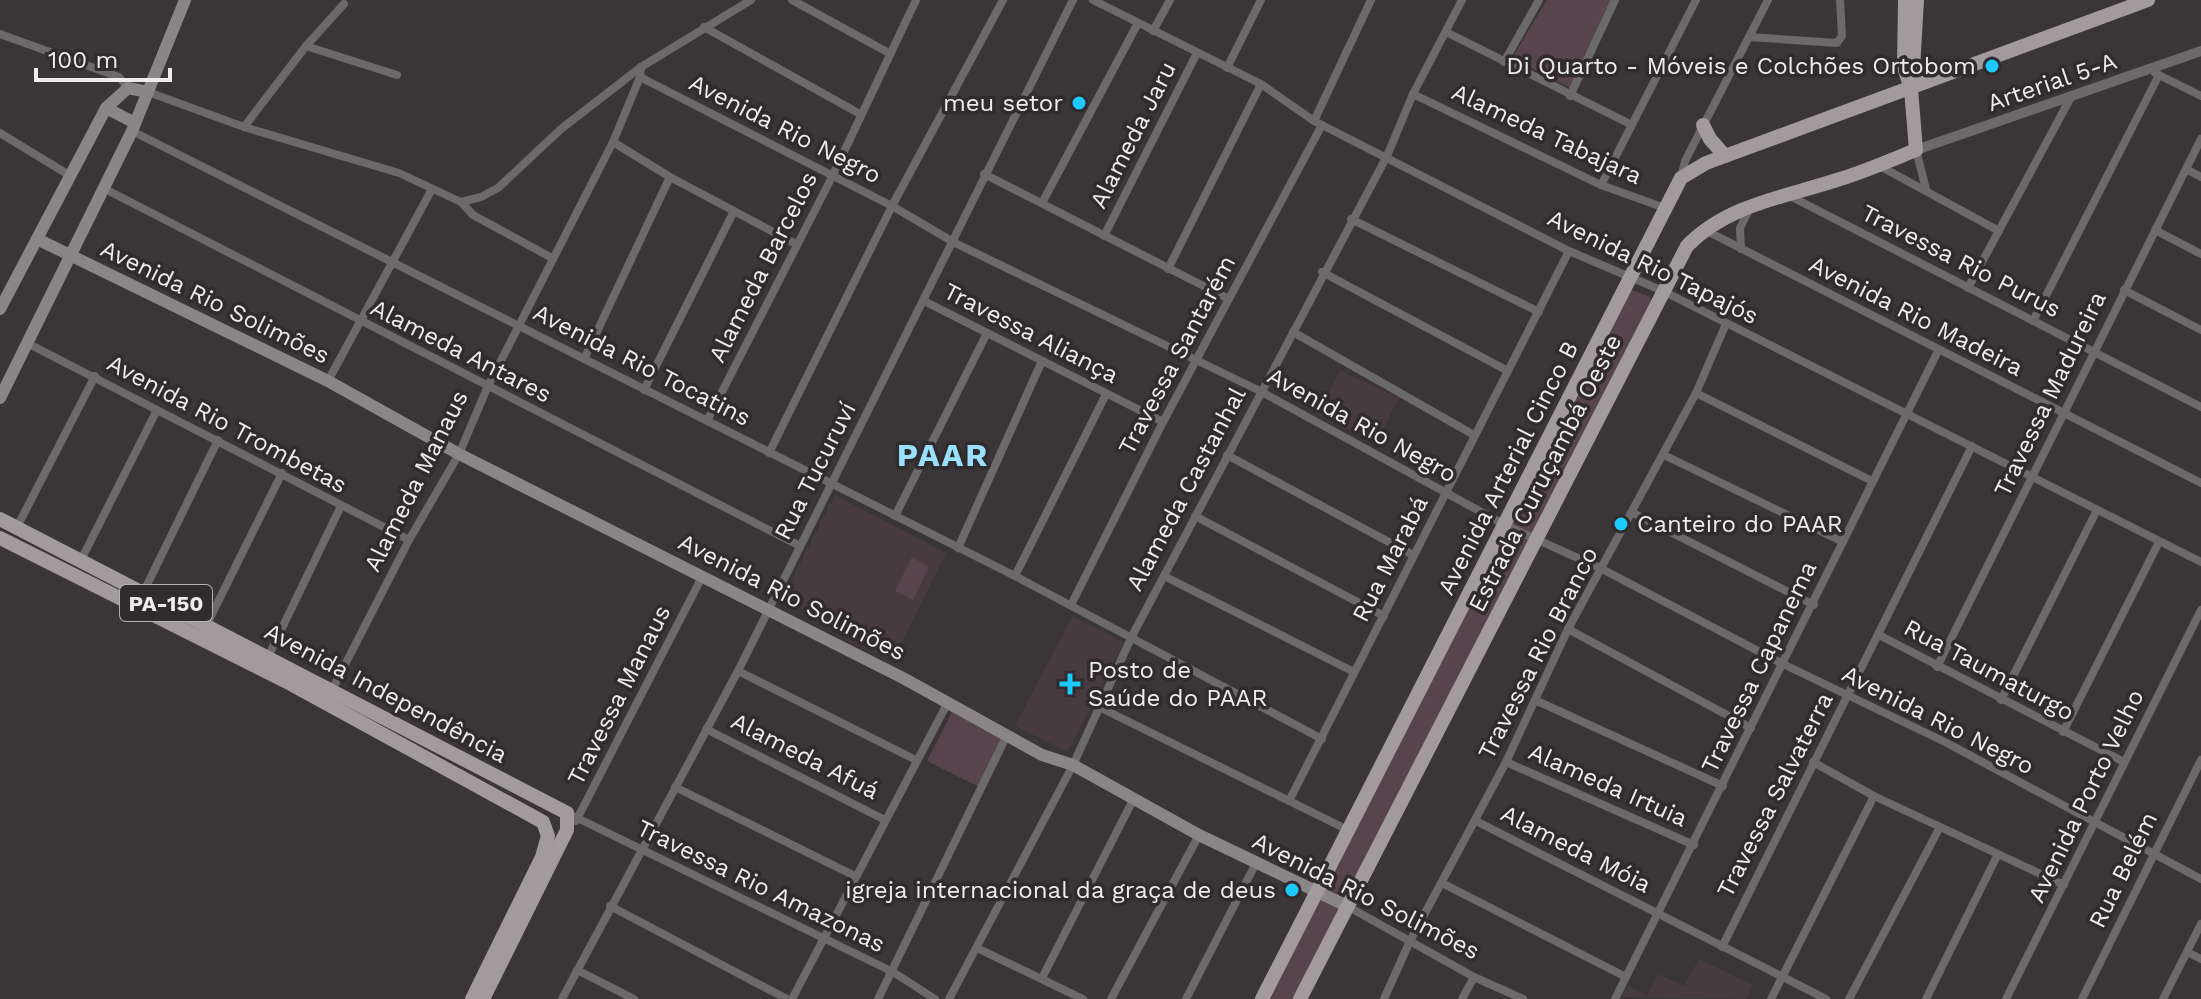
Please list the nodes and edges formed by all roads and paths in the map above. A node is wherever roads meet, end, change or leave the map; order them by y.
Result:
1 (185, 0) edge
2 (751, 0) edge
3 (792, 0) edge
4 (916, 0) edge
5 (1003, 0) edge
6 (1073, 0) edge
7 (1093, 0) edge
8 (1170, 0) edge
9 (1261, 0) edge
10 (1371, 0) edge
11 (1462, 0) edge
12 (1539, 0) edge
13 (1615, 0) edge
14 (1696, 0) edge
15 (1768, 0) edge
16 (1840, 0) edge
17 (1905, 0) edge
18 (1917, 0) edge
19 (2148, 0) edge
20 (344, 4) dead end
21 (1138, 23) junction
22 (704, 27) junction
23 (1153, 31) junction
24 (1446, 32) junction
25 (0, 34) edge
26 (1749, 37) junction
27 (306, 46) junction
28 (2201, 51) edge
29 (889, 53) junction
30 (1197, 53) junction
31 (1504, 62) junction
32 (641, 67) junction
33 (1227, 68) junction
34 (2154, 72) junction
35 (397, 75) dead end
36 (640, 77) junction
37 (1261, 84) junction
38 (128, 88) junction
39 (1911, 89) junction
40 (148, 92) junction
41 (1413, 94) junction
42 (1570, 96) junction
43 (2201, 96) edge
44 (2071, 97) junction
45 (106, 108) junction
46 (860, 114) junction
47 (1318, 123) junction
48 (1632, 125) junction
49 (1703, 125) junction
50 (134, 127) junction
51 (244, 127) junction
52 (0, 133) edge
53 (2201, 139) edge
54 (613, 142) junction
55 (1916, 150) junction
56 (1387, 156) junction
57 (1725, 156) junction
58 (1878, 165) junction
59 (2186, 169) junction
60 (984, 174) junction
61 (69, 175) junction
62 (670, 177) junction
63 (832, 177) junction
64 (2201, 177) edge
65 (1681, 178) junction
66 (1601, 185) junction
67 (105, 189) junction
68 (432, 189) junction
69 (1926, 189) junction
70 (1788, 195) junction
71 (461, 202) junction
72 (1042, 203) junction
73 (892, 206) junction
74 (1751, 206) junction
75 (1665, 208) junction
76 (734, 211) junction
77 (1351, 219) junction
78 (1703, 229) junction
79 (2155, 230) junction
80 (1999, 231) junction
81 (1104, 236) junction
82 (37, 239) junction
83 (955, 243) junction
84 (796, 244) junction
85 (1741, 249) junction
86 (1569, 251) junction
87 (2201, 254) edge
88 (70, 255) junction
89 (552, 258) junction
90 (392, 261) junction
91 (1168, 269) junction
92 (1322, 272) junction
93 (1630, 279) junction
94 (1968, 288) junction
95 (2124, 290) junction
96 (1663, 291) junction
97 (1229, 299) junction
98 (924, 301) junction
99 (0, 309) edge
100 (1539, 312) junction
101 (2033, 321) junction
102 (360, 323) junction
103 (519, 324) junction
104 (1726, 324) junction
105 (2201, 330) edge
106 (1293, 332) junction
107 (986, 335) junction
108 (27, 343) junction
109 (1938, 351) junction
110 (2093, 352) junction
111 (584, 359) junction
112 (1197, 359) junction
113 (1042, 361) junction
114 (1508, 371) junction
115 (95, 376) junction
116 (328, 381) junction
117 (488, 386) junction
118 (644, 390) junction
119 (1260, 391) junction
120 (1696, 393) junction
121 (1106, 394) junction
122 (0, 398) edge
123 (2201, 407) edge
124 (157, 410) junction
125 (1906, 413) junction
126 (2061, 413) junction
127 (707, 421) junction
128 (1163, 422) junction
129 (1474, 435) junction
130 (218, 440) junction
131 (1972, 446) junction
132 (769, 453) junction
133 (459, 454) junction
134 (1227, 455) junction
135 (1664, 455) junction
136 (282, 473) junction
137 (2032, 475) junction
138 (1872, 481) junction
139 (2201, 483) edge
140 (832, 484) junction
141 (1446, 494) junction
142 (341, 506) junction
143 (2097, 510) junction
144 (1633, 513) junction
145 (895, 516) junction
146 (1195, 516) junction
147 (0, 519) edge
148 (1503, 524) junction
149 (17, 527) junction
150 (0, 538) edge
151 (409, 540) junction
152 (1538, 540) junction
153 (1843, 542) junction
154 (2159, 542) junction
155 (800, 546) junction
156 (958, 548) junction
157 (1413, 555) junction
158 (81, 560) junction
159 (2201, 562) edge
160 (1602, 569) junction
161 (1015, 576) junction
162 (1164, 576) junction
163 (702, 577) junction
164 (144, 591) junction
165 (1071, 605) junction
166 (1814, 605) junction
167 (2201, 610) edge
168 (765, 611) junction
169 (1384, 616) junction
170 (207, 624) junction
171 (1568, 629) junction
172 (1879, 635) junction
173 (1132, 636) junction
174 (269, 655) junction
175 (1783, 664) junction
176 (1937, 667) junction
177 (738, 671) junction
178 (1354, 672) junction
179 (291, 684) junction
180 (333, 688) junction
181 (1847, 695) junction
182 (1535, 700) junction
183 (2001, 700) junction
184 (947, 704) junction
185 (1101, 708) junction
186 (1751, 728) junction
187 (706, 729) junction
188 (2063, 732) junction
189 (1007, 735) junction
190 (1322, 739) junction
191 (916, 760) junction
192 (2201, 760) edge
193 (1506, 762) junction
194 (1813, 762) junction
195 (2124, 762) junction
196 (1073, 765) junction
197 (1723, 786) junction
198 (675, 787) junction
199 (1874, 796) junction
200 (1133, 800) junction
201 (1289, 801) junction
202 (885, 820) junction
203 (571, 821) junction
204 (1476, 821) junction
205 (2097, 823) junction
206 (1940, 827) junction
207 (1348, 830) junction
208 (1199, 835) junction
209 (1694, 845) junction
210 (641, 851) junction
211 (1998, 854) junction
212 (2152, 855) junction
213 (1256, 863) junction
214 (855, 876) junction
215 (2201, 879) edge
216 (1442, 883) junction
217 (2064, 885) junction
218 (1317, 891) junction
219 (610, 906) junction
220 (1347, 906) junction
221 (1659, 912) junction
222 (2201, 924) edge
223 (824, 936) junction
224 (1410, 941) junction
225 (1722, 947) junction
226 (979, 949) junction
227 (2187, 952) junction
228 (2201, 959) edge
229 (577, 970) junction
230 (893, 972) junction
231 (1782, 976) junction
232 (1474, 977) junction
233 (1626, 977) junction
234 (1042, 978) junction
235 (472, 999) edge
236 (483, 999) edge
237 (562, 999) edge
238 (634, 999) edge
239 (790, 999) edge
240 (878, 999) edge
241 (935, 999) edge
242 (949, 999) edge
243 (1083, 999) edge
244 (1111, 999) edge
245 (1186, 999) edge
246 (1262, 999) edge
247 (1300, 999) edge
248 (1384, 999) edge
249 (1462, 999) edge
250 (1523, 999) edge
251 (1615, 999) edge
252 (1771, 999) edge
253 (1826, 999) edge
254 (1849, 999) edge
255 (1926, 999) edge
256 (2006, 999) edge
257 (2082, 999) edge
258 (2163, 999) edge

1 - 40 main road
2 - 22 street
3 - 29 street
4 - 29 street, Alameda Barcelos
5 - 73 street
6 - 60 street, Rua Tucuruví
7 - 21 street, Avenida Rio Tapajós
8 - 23 street
9 - 33 street
10 - 47 street, Travessa Santarém
11 - 24 street, Alameda Castanhal
12 - 31 street
13 - 42 street
14 - 48 street
15 - 26 street
16 - 26 street
17 - 39 main road
18 - 39 main road
19 - 39 main road
20 - 27 street
21 - 23 street, Avenida Rio Tapajós
21 - 72 street
22 - 32 street
22 - 46 street
23 - 30 street, Avenida Rio Tapajós
24 - 31 street
24 - 41 street, Alameda Castanhal
25 - 38 street
26 - 49 street
27 - 35 street
27 - 51 street
28 - 34 street, Arterial 5-A
29 - 46 street, Alameda Barcelos
30 - 33 street, Avenida Rio Tapajós
30 - 81 street, Alameda Jaru
31 - 42 street
32 - 36 street
32 - 71 street
33 - 37 street, Avenida Rio Tapajós
34 - 43 street
34 - 44 street, Arterial 5-A
34 - 101 street
36 - 54 street, Alameda Manaus
36 - 63 street, Avenida Rio Negro
37 - 47 street, Avenida Rio Tapajós
37 - 91 street
38 - 40 main road
38 - 45 main road
39 - 55 main road
39 - 57 main road
40 - 50 main road
40 - 51 street
41 - 56 street, Alameda Castanhal
41 - 66 street, Alameda Tabajara
42 - 48 street
44 - 55 street, Arterial 5-A
44 - 80 street
45 - 50 main road
45 - 61 main road
46 - 63 street, Alameda Barcelos
47 - 56 street, Avenida Rio Tapajós
47 - 97 street, Travessa Santarém
48 - 66 street
49 - 57 main road
49 - 65 street
50 - 67 main road
50 - 90 street, Avenida Rio Tocatins
51 - 68 street
52 - 61 street
53 - 59 street, Travessa Madureira
54 - 62 street
54 - 89 street, Alameda Manaus
55 - 58 main road, Estrada Curuçambá Oeste
55 - 69 street
56 - 77 street, Alameda Castanhal
56 - 86 street, Avenida Rio Tapajós
57 - 65 main road
58 - 69 street
58 - 70 main road, Estrada Curuçambá Oeste
59 - 64 street
59 - 79 street, Travessa Madureira
60 - 72 street
60 - 83 street, Rua Tucuruví
61 - 82 main road
62 - 76 street
62 - 111 street
63 - 73 street, Avenida Rio Negro
63 - 84 street, Alameda Barcelos
65 - 75 main road, Avenida Arterial Cinco B
66 - 75 street, Alameda Tabajara
67 - 88 main road
67 - 102 street, Alameda Antares
68 - 71 street
68 - 90 street
69 - 80 street
70 - 74 main road, Estrada Curuçambá Oeste
70 - 94 street, Travessa Rio Purus
71 - 89 street
72 - 81 street
73 - 83 street, Avenida Rio Negro
73 - 132 street
74 - 78 main road, Estrada Curuçambá Oeste
74 - 85 street
75 - 93 main road, Avenida Arterial Cinco B
76 - 84 street
76 - 118 street
77 - 92 street, Alameda Castanhal
77 - 100 street
78 - 85 street, Avenida Rio Madeira
78 - 96 main road, Estrada Curuçambá Oeste
79 - 87 street
79 - 95 street, Travessa Madureira
80 - 94 street
81 - 91 street
82 - 88 main road, Avenida Rio Solimões
82 - 99 main road
83 - 98 street, Rua Tucuruví
83 - 112 street, Avenida Rio Negro
84 - 127 street, Alameda Barcelos
85 - 109 street, Avenida Rio Madeira
86 - 93 street, Avenida Rio Tapajós
86 - 100 street, Rua Marabá
88 - 108 main road
88 - 116 main road, Avenida Rio Solimões
89 - 103 street, Alameda Manaus
90 - 102 street
90 - 103 street, Avenida Rio Tocatins
91 - 97 street
92 - 106 street, Alameda Castanhal
92 - 114 street
93 - 96 street, Avenida Rio Tapajós
93 - 148 main road, Avenida Arterial Cinco B
94 - 101 street, Travessa Rio Purus
95 - 105 street
95 - 110 street, Travessa Madureira
96 - 104 street, Avenida Rio Tapajós
96 - 152 main road, Estrada Curuçambá Oeste
97 - 112 street, Travessa Santarém
98 - 107 street, Travessa Aliança
98 - 140 street, Rua Tucuruví
100 - 114 street, Rua Marabá
101 - 110 street, Travessa Rio Purus
102 - 116 street
102 - 117 street, Alameda Antares
103 - 111 street, Avenida Rio Tocatins
103 - 117 street, Alameda Manaus
104 - 120 street, Travessa Rio Branco
104 - 125 street, Avenida Rio Tapajós
106 - 119 street, Alameda Castanhal
106 - 129 street
107 - 113 street, Travessa Aliança
107 - 145 street
108 - 115 street, Avenida Rio Trombetas
108 - 122 main road
109 - 125 street, Travessa Capanema
109 - 126 street, Avenida Rio Madeira
110 - 123 street, Travessa Rio Purus
110 - 126 street, Travessa Madureira
111 - 118 street, Avenida Rio Tocatins
112 - 119 street, Avenida Rio Negro
112 - 128 street, Travessa Santarém
113 - 121 street, Travessa Aliança
113 - 156 street
114 - 129 street, Rua Marabá
115 - 124 street, Avenida Rio Trombetas
115 - 149 street
116 - 133 main road, Avenida Rio Solimões
117 - 133 street, Alameda Manaus
117 - 155 street, Alameda Antares
118 - 127 street, Avenida Rio Tocatins
119 - 134 street, Alameda Castanhal
119 - 141 street, Avenida Rio Negro
120 - 135 street, Travessa Rio Branco
120 - 138 street
121 - 128 street, Travessa Aliança
121 - 161 street
124 - 130 street, Avenida Rio Trombetas
124 - 158 street
125 - 131 street, Avenida Rio Tapajós
125 - 138 street, Travessa Capanema
126 - 137 street, Travessa Madureira
126 - 139 street, Avenida Rio Madeira
127 - 132 street, Avenida Rio Tocatins
128 - 165 street, Travessa Santarém
129 - 141 street, Rua Marabá
130 - 136 street, Avenida Rio Trombetas
130 - 164 street
131 - 137 street, Avenida Rio Tapajós
131 - 172 street, Travessa Salvaterra
132 - 140 street, Avenida Rio Tocatins
133 - 151 street, Alameda Manaus
133 - 163 main road, Avenida Rio Solimões
134 - 146 street, Alameda Castanhal
134 - 157 street
135 - 144 street, Travessa Rio Branco
135 - 153 street
136 - 142 street, Avenida Rio Trombetas
136 - 170 street
137 - 143 street, Avenida Rio Tapajós
137 - 176 street, Travessa Madureira
138 - 153 street, Travessa Capanema
140 - 145 street, Avenida Rio Tocatins
140 - 155 street, Rua Tucuruví
141 - 148 street, Avenida Rio Negro
141 - 157 street, Rua Marabá
142 - 151 street, Avenida Rio Trombetas
142 - 174 street
143 - 154 street, Avenida Rio Tapajós
143 - 183 street
144 - 160 street, Travessa Rio Branco
144 - 166 street
145 - 156 street, Avenida Rio Tocatins
146 - 162 street, Alameda Castanhal
146 - 169 street
147 - 149 main road, Avenida Independência / PA-150
148 - 152 street, Avenida Rio Negro
148 - 207 main road, Avenida Arterial Cinco B
149 - 158 main road, Avenida Independência / PA-150
150 - 179 main road, Avenida Independência / PA-150
151 - 180 street, Alameda Manaus
152 - 160 street, Avenida Rio Negro
152 - 220 main road, Estrada Curuçambá Oeste
153 - 166 street, Travessa Capanema
154 - 159 street, Avenida Rio Tapajós
154 - 188 street
155 - 168 street, Rua Tucuruví
156 - 161 street, Avenida Rio Tocatins
157 - 169 street, Rua Marabá
158 - 164 main road, Avenida Independência / PA-150
160 - 171 street, Travessa Rio Branco
160 - 175 street, Avenida Rio Negro
161 - 165 street, Avenida Rio Tocatins
162 - 173 street, Alameda Castanhal
162 - 178 street
163 - 168 main road, Avenida Rio Solimões
163 - 203 street, Travessa Manaus
164 - 170 main road, Avenida Independência / PA-150
165 - 173 street, Avenida Rio Tocatins
166 - 175 street, Travessa Capanema
167 - 195 street, Avenida Porto Velho
168 - 177 street, Rua Tucuruví
168 - 184 main road, Avenida Rio Solimões
169 - 178 street, Rua Marabá
170 - 174 main road, Avenida Independência / PA-150
171 - 182 street, Travessa Rio Branco
171 - 186 street
172 - 176 street, Rua Taumaturgo
172 - 181 street, Travessa Salvaterra
173 - 185 street, Alameda Castanhal
173 - 190 street, Avenida Rio Tocatins
174 - 180 main road, Avenida Independência / PA-150
175 - 181 street, Avenida Rio Negro
175 - 186 street, Travessa Capanema
176 - 183 street, Rua Taumaturgo
177 - 187 street, Rua Tucuruví
177 - 191 street
178 - 190 street, Rua Marabá
179 - 180 main road
179 - 235 main road, Avenida Independência / PA-150
180 - 203 main road, Avenida Independência / PA-150
181 - 194 street, Travessa Salvaterra
181 - 205 street, Avenida Rio Negro
182 - 193 street, Travessa Rio Branco
182 - 197 street
183 - 188 street, Rua Taumaturgo
184 - 189 main road, Avenida Rio Solimões
184 - 191 street
185 - 196 street, Alameda Castanhal
185 - 201 street
186 - 197 street, Travessa Capanema
187 - 198 street, Rua Tucuruví
187 - 202 street, Alameda Afuá
188 - 195 street, Rua Taumaturgo
189 - 196 main road, Avenida Rio Solimões
189 - 230 street
190 - 201 street, Rua Marabá
191 - 202 street
192 - 212 street, Rua Belém
193 - 204 street, Travessa Rio Branco
193 - 209 street, Alameda Irtuia
194 - 199 street
194 - 225 street, Travessa Salvaterra
195 - 205 street, Avenida Porto Velho
196 - 200 main road, Avenida Rio Solimões
196 - 226 street, Alameda Castanhal
197 - 209 street, Travessa Capanema
198 - 210 street, Rua Tucuruví
198 - 214 street
199 - 206 street
199 - 231 street
200 - 208 main road, Avenida Rio Solimões
200 - 234 street
201 - 207 street
202 - 214 street
203 - 210 street, Travessa Rio Amazonas
203 - 236 main road
204 - 216 street, Travessa Rio Branco
204 - 221 street, Alameda Móia
205 - 212 street, Avenida Rio Negro
205 - 217 street, Avenida Porto Velho
206 - 211 street
206 - 254 street
207 - 218 main road, Avenida Arterial Cinco B
208 - 213 main road, Avenida Rio Solimões
208 - 244 street
209 - 221 street, Travessa Capanema
210 - 219 street, Rua Tucuruví
210 - 223 street, Travessa Rio Amazonas
211 - 217 street
211 - 255 street
212 - 215 street, Avenida Rio Negro
212 - 257 street, Rua Belém
213 - 218 main road, Avenida Rio Solimões
213 - 245 street
214 - 223 street
216 - 224 street, Travessa Rio Branco
216 - 233 street
217 - 256 street, Avenida Porto Velho
218 - 220 main road, Avenida Rio Solimões
218 - 246 main road, Avenida Arterial Cinco B
219 - 229 street, Rua Tucuruví
219 - 239 street
220 - 224 street, Avenida Rio Solimões
220 - 247 main road, Estrada Curuçambá Oeste
221 - 225 street, Alameda Móia
221 - 233 street, Travessa Capanema
222 - 227 street
223 - 230 street, Travessa Rio Amazonas
223 - 239 street
224 - 232 street, Avenida Rio Solimões
224 - 248 street, Travessa Rio Branco
225 - 231 street, Alameda Móia
226 - 234 street
226 - 242 street, Alameda Castanhal
227 - 228 street
227 - 258 street
229 - 237 street, Rua Tucuruví
229 - 238 street
230 - 240 street
230 - 241 street, Travessa Rio Amazonas
231 - 252 street
231 - 253 street, Alameda Móia
232 - 249 street
232 - 250 street, Avenida Rio Solimões
233 - 251 street, Travessa Capanema
234 - 243 street

